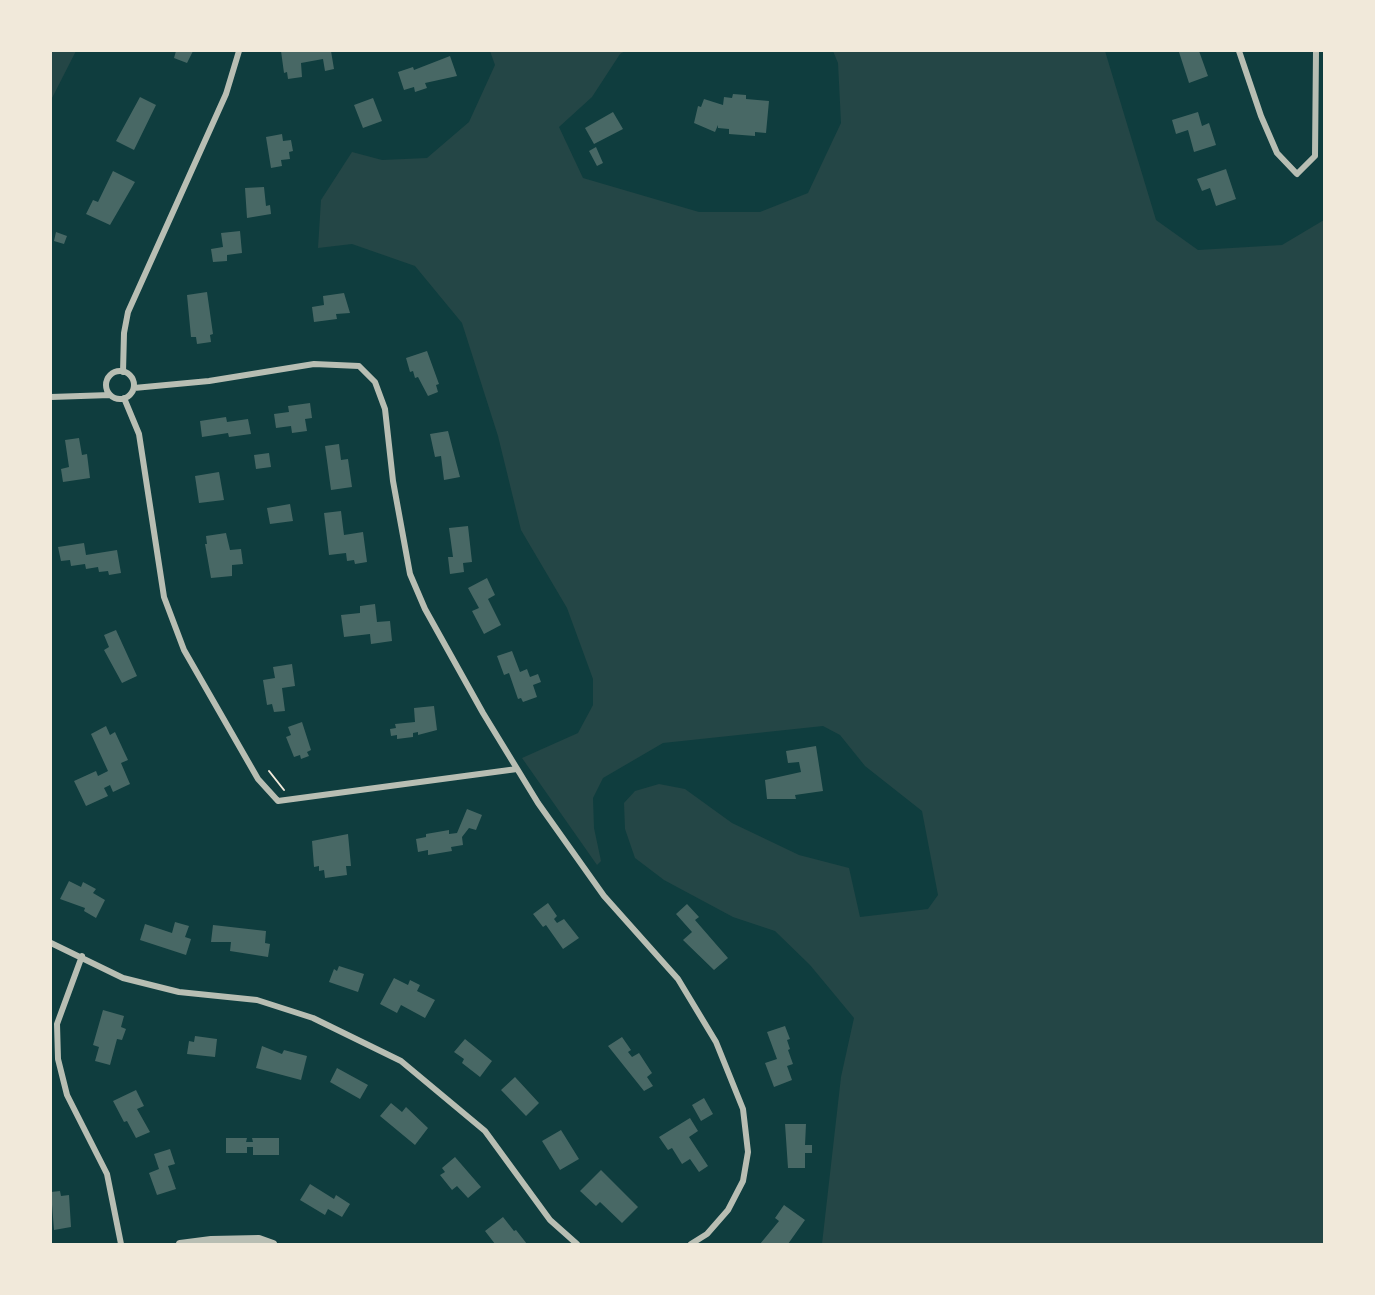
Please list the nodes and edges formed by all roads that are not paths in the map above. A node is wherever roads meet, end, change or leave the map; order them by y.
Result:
1 (239, 51) edge
2 (1239, 51) edge
3 (1316, 51) edge
4 (123, 372) junction
5 (134, 388) junction
6 (110, 395) junction
7 (51, 397) edge
8 (124, 398) junction
9 (517, 769) junction
10 (51, 943) edge
11 (82, 956) junction
12 (121, 1244) edge
13 (180, 1244) edge
14 (273, 1244) edge
15 (577, 1244) edge
16 (691, 1244) edge

1 - 4 street
2 - 3 street
4 - 5 street
4 - 6 street
5 - 8 street
5 - 9 street
6 - 7 street
6 - 8 street
8 - 9 street
9 - 16 street
10 - 11 street
11 - 12 street
11 - 15 street
13 - 14 street

